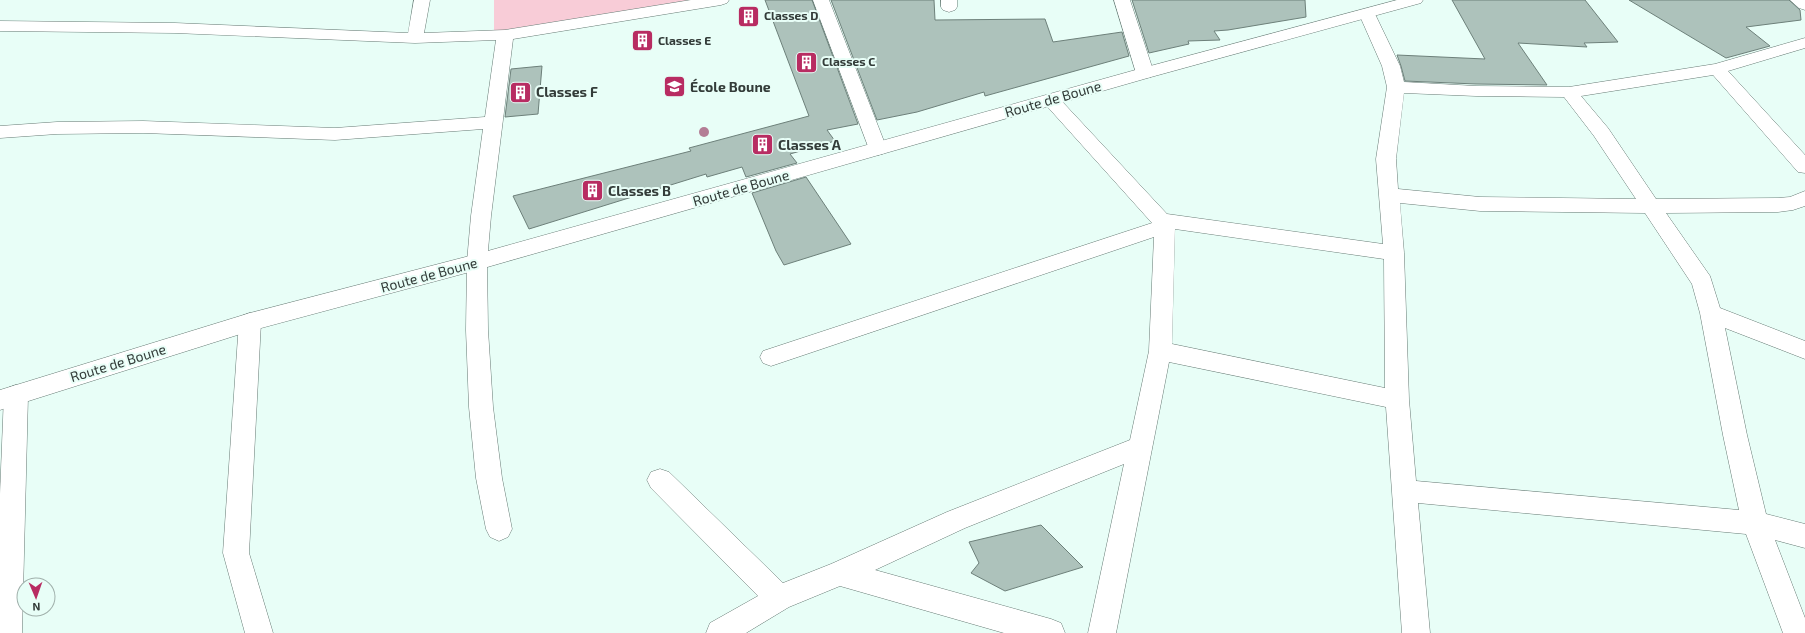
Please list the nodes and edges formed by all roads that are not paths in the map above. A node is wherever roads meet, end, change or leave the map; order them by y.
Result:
1 (422, 0) edge
2 (721, 0) edge
3 (821, 0) edge
4 (1122, 0) edge
5 (1415, 0) edge
6 (1798, 0) edge
7 (1805, 5) edge
8 (1367, 14) junction
9 (0, 26) edge
10 (505, 35) junction
11 (415, 38) junction
12 (1805, 43) edge
13 (1717, 69) junction
14 (1145, 73) junction
15 (1396, 87) junction
16 (1569, 92) junction
17 (1051, 100) junction
18 (492, 122) junction
19 (0, 132) edge
20 (878, 149) junction
21 (1805, 167) edge
22 (1389, 195) junction
23 (1805, 198) edge
24 (1652, 206) junction
25 (1163, 223) junction
26 (1394, 253) junction
27 (477, 262) junction
28 (1711, 313) junction
29 (250, 322) junction
30 (1160, 350) junction
31 (1805, 350) edge
32 (771, 356) dead end
33 (8, 398) edge
34 (1397, 400) junction
35 (1141, 446) junction
36 (660, 480) dead end
37 (1404, 491) junction
38 (1755, 523) junction
39 (499, 529) dead end
40 (1805, 536) edge
41 (840, 572) junction
42 (779, 598) junction
43 (8, 633) edge
44 (259, 633) edge
45 (720, 633) edge
46 (1051, 633) edge
47 (1102, 633) edge
48 (1416, 633) edge
49 (1797, 633) edge

1 - 11 street
2 - 10 street
3 - 20 street
4 - 14 street
5 - 8 street, Route de Boune
6 - 7 street
8 - 14 street, Route de Boune
8 - 15 street
9 - 11 street
10 - 11 street
10 - 18 street
12 - 13 street
13 - 16 street
13 - 21 street
14 - 17 street, Route de Boune
15 - 16 street
15 - 22 street
16 - 24 street
17 - 20 street, Route de Boune
17 - 25 street
18 - 19 street
18 - 27 street
20 - 27 street, Route de Boune
22 - 24 street
22 - 26 street
23 - 24 street
24 - 28 street
25 - 26 street
25 - 30 street
25 - 32 street
26 - 34 street
27 - 29 street, Route de Boune
27 - 39 street
28 - 31 street
28 - 38 street
29 - 33 street, Route de Boune
29 - 44 street
30 - 34 street
30 - 35 street
33 - 43 street
34 - 37 street
35 - 41 street
35 - 47 street
36 - 42 street
37 - 38 street
37 - 48 street
38 - 40 street
38 - 49 street
41 - 42 street
41 - 46 street
42 - 45 street

